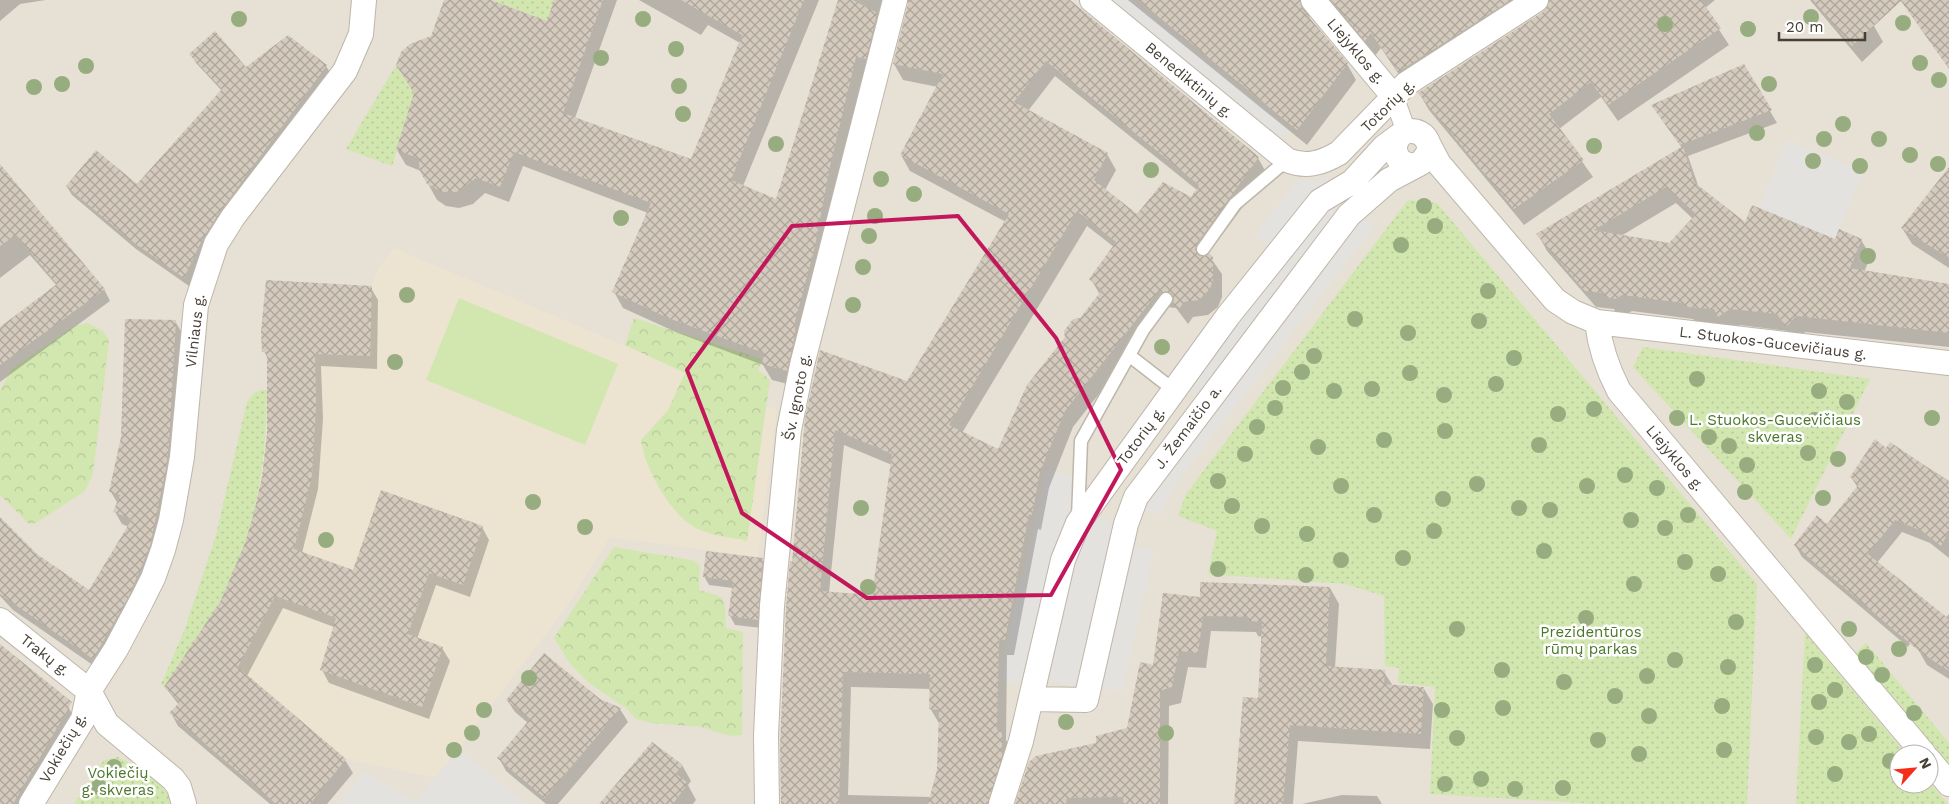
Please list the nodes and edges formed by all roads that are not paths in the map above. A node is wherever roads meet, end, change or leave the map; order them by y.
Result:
1 (364, 0) edge
2 (895, 0) edge
3 (1092, 0) edge
4 (1313, 0) edge
5 (1536, 0) edge
6 (1394, 97) junction
7 (1402, 134) junction
8 (1427, 159) junction
9 (1287, 160) junction
10 (1203, 248) dead end
11 (1166, 299) dead end
12 (1597, 322) junction
13 (1130, 356) junction
14 (1949, 363) edge
15 (1175, 391) junction
16 (1198, 412) junction
17 (1107, 482) junction
18 (1136, 497) junction
19 (1078, 523) junction
20 (0, 620) edge
21 (89, 691) junction
22 (1031, 699) junction
23 (1916, 744) edge
24 (1939, 772) edge
25 (1949, 784) edge
26 (31, 804) edge
27 (184, 804) edge
28 (767, 804) edge
29 (1001, 804) edge

1 - 21 street, Vilniaus g.
2 - 28 street, Šv. Ignoto g.
3 - 9 street, Benediktinių g.
4 - 6 street, Liejyklos g.
5 - 6 street, Totorių g.
6 - 7 street, Liejyklos g.
6 - 9 street, Totorių g.
7 - 8 street
7 - 15 street, Totorių g.
8 - 12 street
8 - 16 street, J. Žemaičio a.
9 - 10 lane
11 - 13 lane
12 - 14 street, L. Stuokos-Gucevičiaus g.
12 - 23 street, Liejyklos g.
13 - 15 lane
13 - 19 lane
15 - 16 street
15 - 17 street, Totorių g.
16 - 18 street, J. Žemaičio a.
17 - 18 street
17 - 19 street, Totorių g.
18 - 22 street, J. Žemaičio a.
19 - 22 street, Totorių g.
20 - 21 street, Trakų g.
21 - 26 street, Vokiečių g.
21 - 27 street
22 - 29 street, Totorių g.
24 - 25 street

